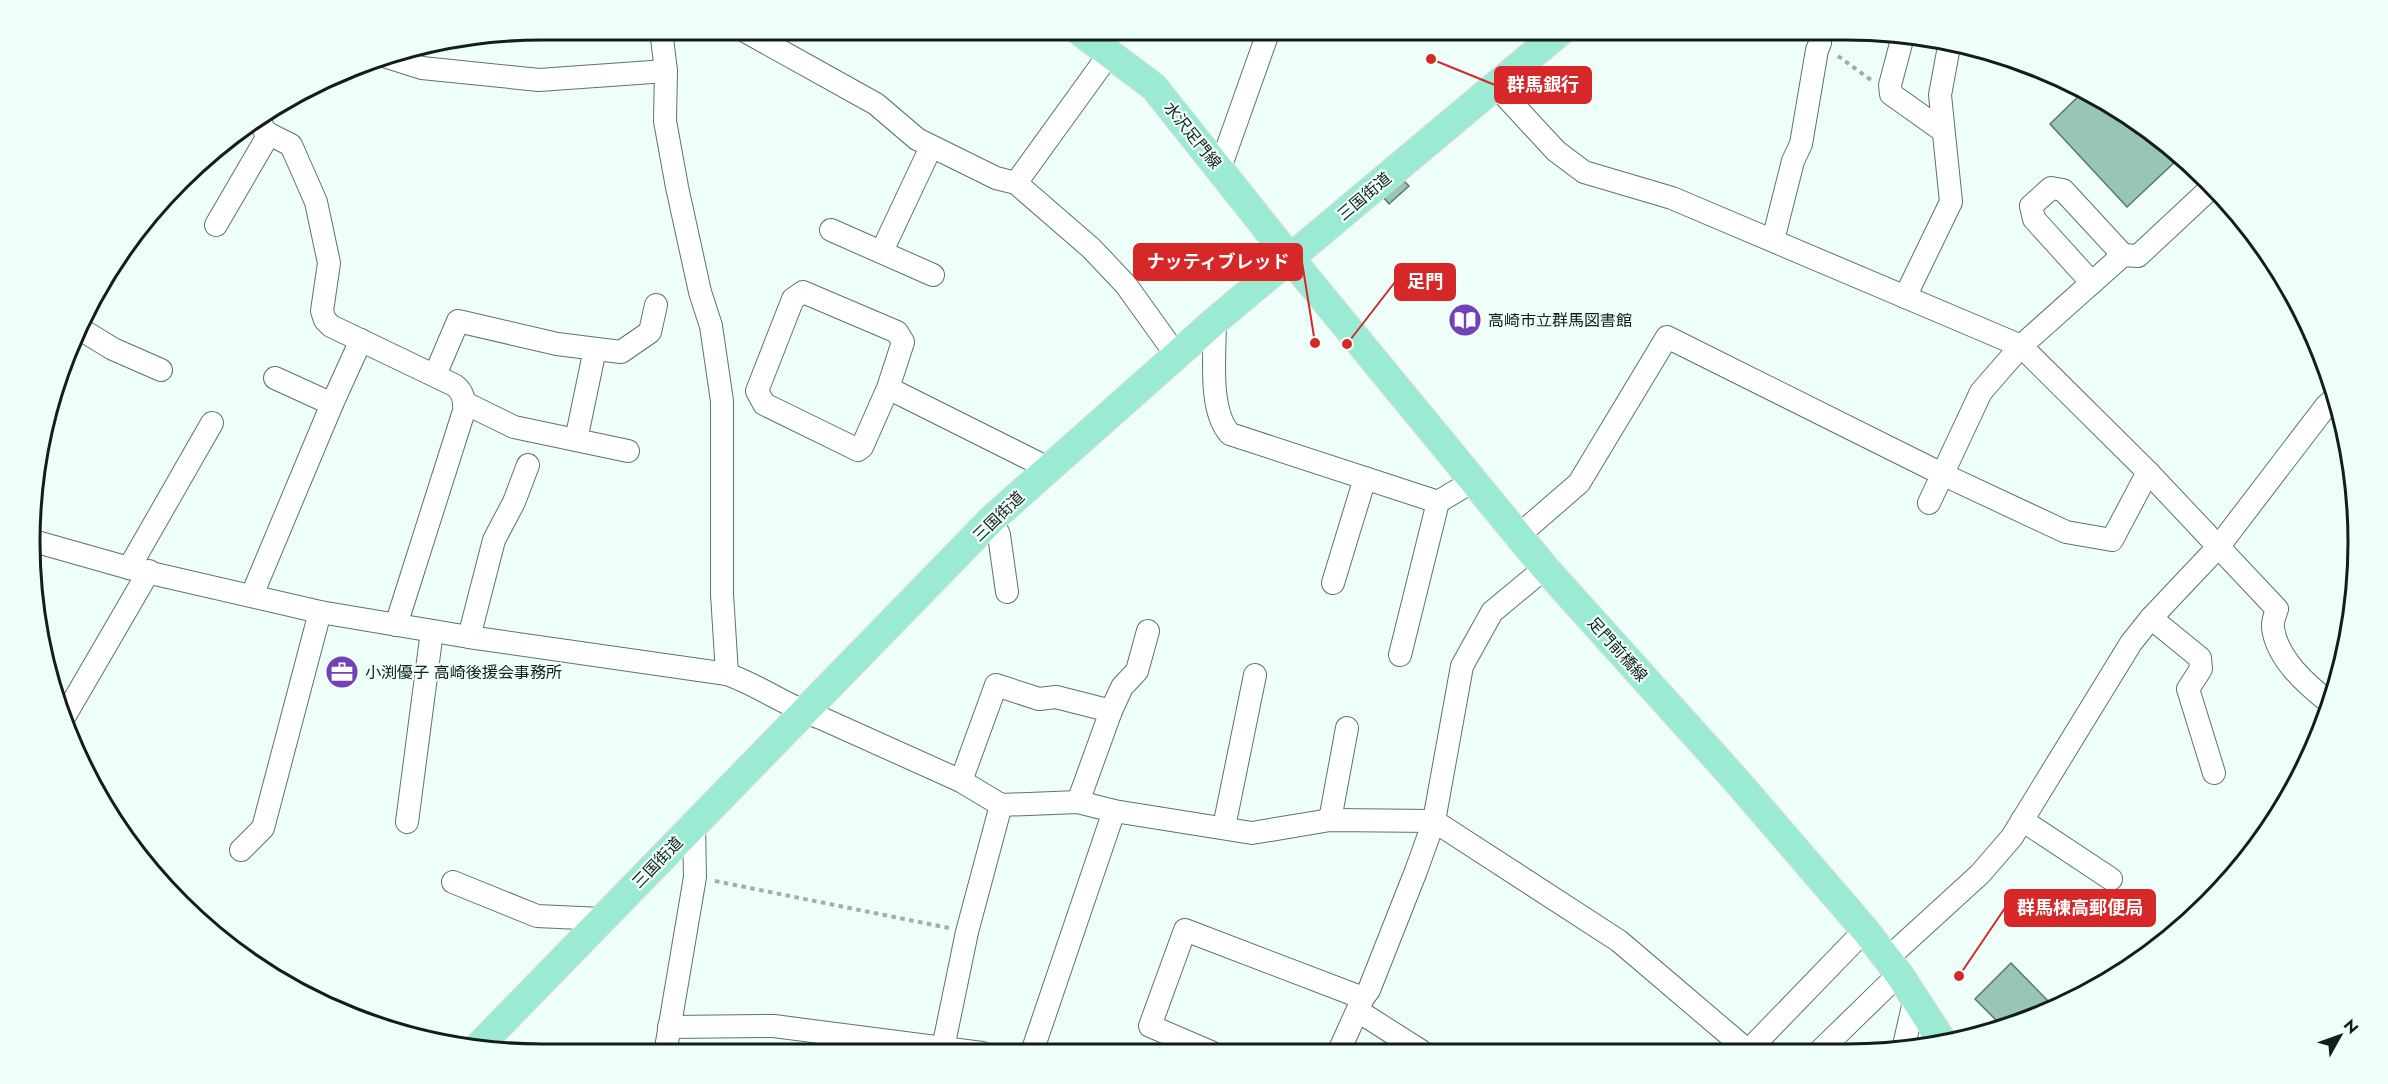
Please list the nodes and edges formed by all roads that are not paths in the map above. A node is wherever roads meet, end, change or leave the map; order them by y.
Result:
1 (662, 40) edge
2 (761, 40) edge
3 (1093, 40) edge
4 (1265, 40) edge
5 (1550, 40) edge
6 (1820, 43) road end
7 (1901, 44) edge
8 (1948, 51) edge
9 (1110, 52) junction
10 (401, 61) edge
11 (666, 71) junction
12 (1495, 85) junction
13 (264, 126) edge
14 (1943, 131) junction
15 (931, 147) junction
16 (1220, 168) junction
17 (1016, 183) junction
18 (2206, 192) edge
19 (216, 225) dead end
20 (831, 230) dead end
21 (1773, 240) junction
22 (882, 251) junction
23 (2123, 255) junction
24 (1290, 258) junction
25 (933, 275) dead end
26 (2092, 283) junction
27 (1905, 297) junction
28 (656, 305) dead end
29 (1215, 321) junction
30 (86, 333) edge
31 (361, 340) junction
32 (2021, 346) junction
33 (595, 349) junction
34 (1177, 356) junction
35 (161, 370) dead end
36 (435, 375) junction
37 (275, 378) dead end
38 (888, 388) junction
39 (465, 403) junction
40 (332, 404) junction
41 (2328, 404) edge
42 (212, 423) dead end
43 (576, 440) junction
44 (628, 451) dead end
45 (528, 465) dead end
46 (1048, 468) junction
47 (2148, 472) junction
48 (1942, 474) junction
49 (1365, 478) junction
50 (1473, 481) junction
51 (1438, 502) junction
52 (1929, 503) dead end
53 (992, 519) junction
54 (1519, 535) junction
55 (40, 543) edge
56 (2219, 546) junction
57 (1545, 568) junction
58 (139, 569) junction
59 (1333, 583) dead end
60 (1007, 592) dead end
61 (252, 595) junction
62 (320, 612) junction
63 (2151, 618) junction
64 (396, 625) junction
65 (432, 631) junction
66 (1148, 631) dead end
67 (469, 637) junction
68 (1400, 655) dead end
69 (727, 674) junction
70 (1255, 675) dead end
71 (2323, 697) edge
72 (69, 708) edge
73 (1111, 711) junction
74 (803, 712) junction
75 (1347, 728) dead end
76 (2214, 773) dead end
77 (962, 781) junction
78 (1078, 802) junction
79 (1001, 805) junction
80 (1114, 811) junction
81 (1330, 820) junction
82 (2022, 820) junction
83 (1434, 821) junction
84 (406, 822) dead end
85 (693, 825) junction
86 (1224, 827) junction
87 (241, 850) dead end
88 (2111, 879) dead end
89 (453, 882) dead end
90 (602, 919) junction
91 (1865, 930) junction
92 (1893, 966) junction
93 (1915, 997) junction
94 (1360, 1004) junction
95 (669, 1027) junction
96 (1939, 1035) edge
97 (485, 1040) edge
98 (1905, 1040) edge
99 (666, 1044) edge
100 (912, 1044) edge
101 (944, 1044) edge
102 (1035, 1044) edge
103 (1192, 1044) edge
104 (1342, 1044) edge
105 (1412, 1044) edge
106 (1741, 1044) edge
107 (1754, 1044) edge
108 (1826, 1044) edge

1 - 11 street
2 - 15 street
3 - 9 main road, 水沢足門線
4 - 16 street
5 - 12 main road, 三国街道
6 - 21 street
7 - 14 street
8 - 14 street
9 - 16 main road, 水沢足門線
9 - 17 street
10 - 11 street
11 - 69 street
12 - 21 street
12 - 24 main road, 三国街道
13 - 19 street
13 - 31 street
14 - 27 street
15 - 17 street
15 - 22 street
16 - 24 main road, 水沢足門線
17 - 34 street
18 - 23 street
20 - 22 street
21 - 27 street
22 - 25 street
23 - 26 street
23 - 26 street
24 - 29 main road, 三国街道
24 - 50 main road, 足門前橋線
26 - 32 street
27 - 32 street
28 - 33 street
29 - 34 main road, 三国街道
29 - 49 street
30 - 35 street
31 - 36 street
31 - 40 street
32 - 47 street
32 - 48 street
33 - 36 street
33 - 43 street
34 - 46 main road, 三国街道
36 - 39 street
37 - 40 street
38 - 38 street
38 - 46 street
39 - 43 street
39 - 64 street
40 - 61 street
41 - 56 street
42 - 58 street
43 - 44 street
45 - 67 street
46 - 53 main road, 三国街道
47 - 48 street
47 - 56 street
48 - 52 street
48 - 54 street
49 - 51 street
49 - 59 street
50 - 51 street
50 - 54 main road, 足門前橋線
51 - 68 street
53 - 60 street
53 - 74 main road, 三国街道
54 - 57 main road, 足門前橋線
55 - 58 street
56 - 63 street
56 - 71 street
57 - 83 street
57 - 91 main road, 足門前橋線
58 - 61 street
58 - 72 street
61 - 62 street
62 - 64 street
62 - 87 street
63 - 76 street
63 - 82 street
64 - 65 street
65 - 67 street
65 - 84 street
66 - 73 street
67 - 69 street
69 - 74 street
70 - 86 street
73 - 77 street
73 - 78 street
74 - 77 street
74 - 85 main road, 三国街道
75 - 81 street
77 - 79 street
78 - 79 street
78 - 80 street
79 - 101 street
80 - 86 street
80 - 102 street
81 - 83 street
81 - 86 street
82 - 88 street
82 - 92 street
83 - 94 street
83 - 106 street
85 - 90 main road, 三国街道
85 - 95 street
89 - 90 street
90 - 97 main road, 三国街道
91 - 92 main road, 足門前橋線
91 - 107 street
92 - 93 main road, 足門前橋線
92 - 108 street
93 - 96 main road, 足門前橋線
93 - 98 street
94 - 103 street
94 - 104 street
94 - 105 street
95 - 99 street
95 - 100 street

